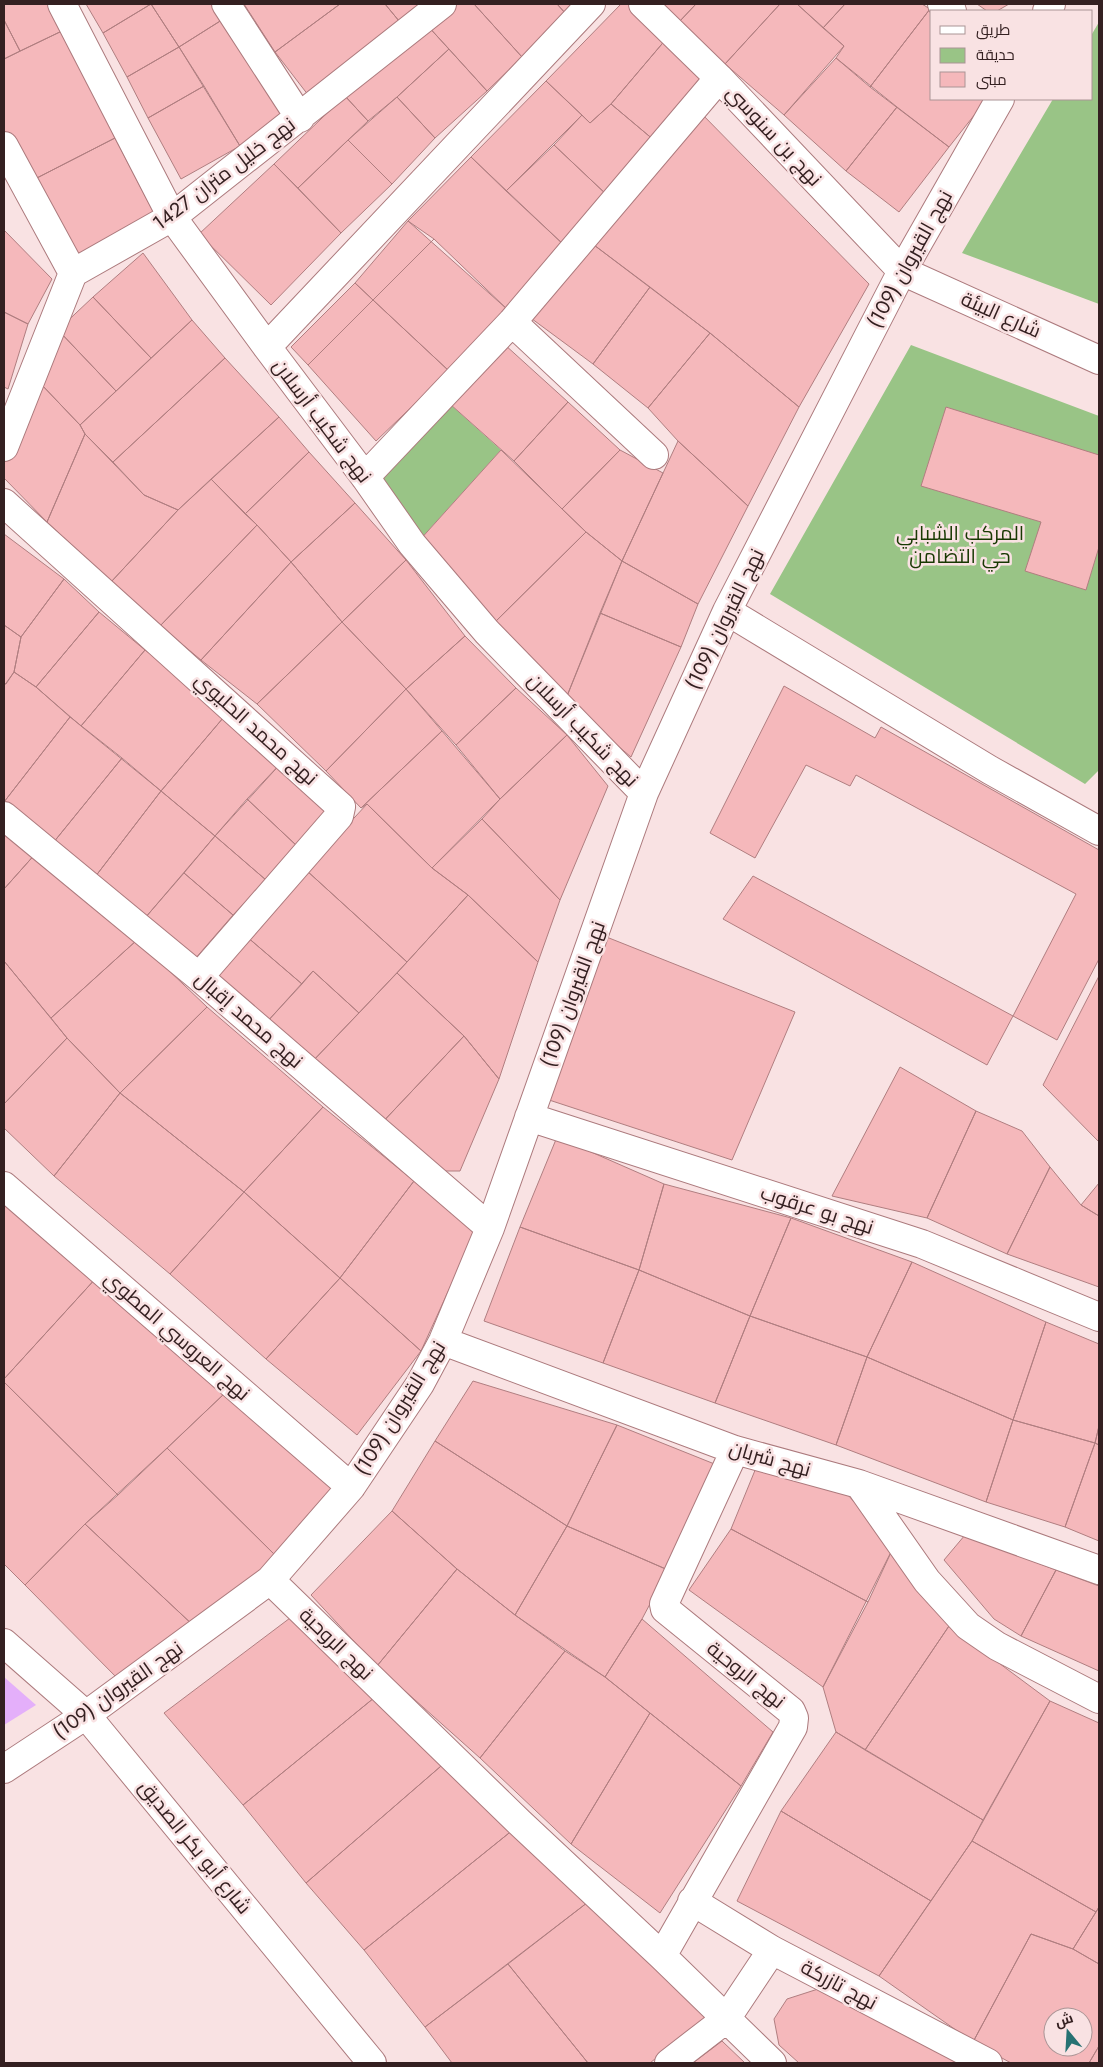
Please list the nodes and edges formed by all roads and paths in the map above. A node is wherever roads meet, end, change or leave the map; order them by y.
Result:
1 (62, 4) edge
2 (226, 4) edge
3 (442, 4) edge
4 (591, 4) edge
5 (643, 4) edge
6 (719, 78) junction
7 (999, 100) edge
8 (300, 118) junction
9 (4, 146) edge
10 (172, 217) junction
11 (902, 271) junction
12 (73, 273) junction
13 (512, 322) junction
14 (267, 347) junction
15 (1099, 360) edge
16 (4, 446) edge
17 (654, 455) dead end
18 (365, 477) junction
19 (4, 503) edge
20 (727, 611) junction
21 (644, 793) junction
22 (4, 816) edge
23 (1099, 831) edge
24 (199, 977) junction
25 (529, 1116) junction
26 (4, 1186) edge
27 (490, 1228) junction
28 (1099, 1316) edge
29 (443, 1341) junction
30 (735, 1450) junction
31 (859, 1484) junction
32 (351, 1487) junction
33 (1099, 1570) edge
34 (270, 1580) junction
35 (4, 1643) edge
36 (1099, 1699) edge
37 (86, 1715) junction
38 (4, 1769) edge
39 (692, 1902) junction
40 (772, 1950) junction
41 (662, 1956) junction
42 (726, 2019) junction
43 (372, 2063) edge
44 (669, 2063) edge
45 (772, 2063) edge
46 (988, 2063) edge

1 - 10 street, نهج شكيب أرسلان
2 - 8 street
3 - 8 street, نهج خليل متران 1427
4 - 14 street
5 - 6 street, نهج بن سنوسي
6 - 11 street, نهج بن سنوسي
6 - 13 street
7 - 11 street, نهج القيروان (109)
8 - 10 street, نهج خليل متران 1427
9 - 12 street
10 - 12 street, نهج خليل متران 1427
10 - 14 street, نهج شكيب أرسلان
11 - 15 street, شارع البيئة
11 - 20 street, نهج القيروان (109)
12 - 16 street
13 - 17 street
13 - 18 street
14 - 18 street, نهج شكيب أرسلان
18 - 21 street, نهج شكيب أرسلان
19 - 24 street, نهج محمد الحليوي
20 - 21 street, نهج القيروان (109)
20 - 23 street
21 - 25 street, نهج القيروان (109)
22 - 24 street, نهج محمد إقبال
24 - 27 street, نهج محمد إقبال
25 - 27 street, نهج القيروان (109)
25 - 28 street, نهج بو عرقوب
26 - 32 street, نهج العروسي المطوي
27 - 29 street, نهج القيروان (109)
29 - 30 street, نهج شربان
29 - 32 street, نهج القيروان (109)
30 - 31 street, نهج شربان
30 - 39 street, نهج الروحية
31 - 33 street, نهج شربان
31 - 36 street
32 - 34 street, نهج القيروان (109)
34 - 37 street, نهج القيروان (109)
34 - 41 street, نهج الروحية
35 - 37 street, شارع أبو بكر الصديق
37 - 38 street, نهج القيروان (109)
37 - 43 street, شارع أبو بكر الصديق
39 - 40 street, نهج تازركة
39 - 41 street, نهج الروحية
40 - 42 street
40 - 46 street, نهج تازركة
41 - 42 street, نهج الروحية
42 - 44 street
42 - 45 street, نهج الروحية

